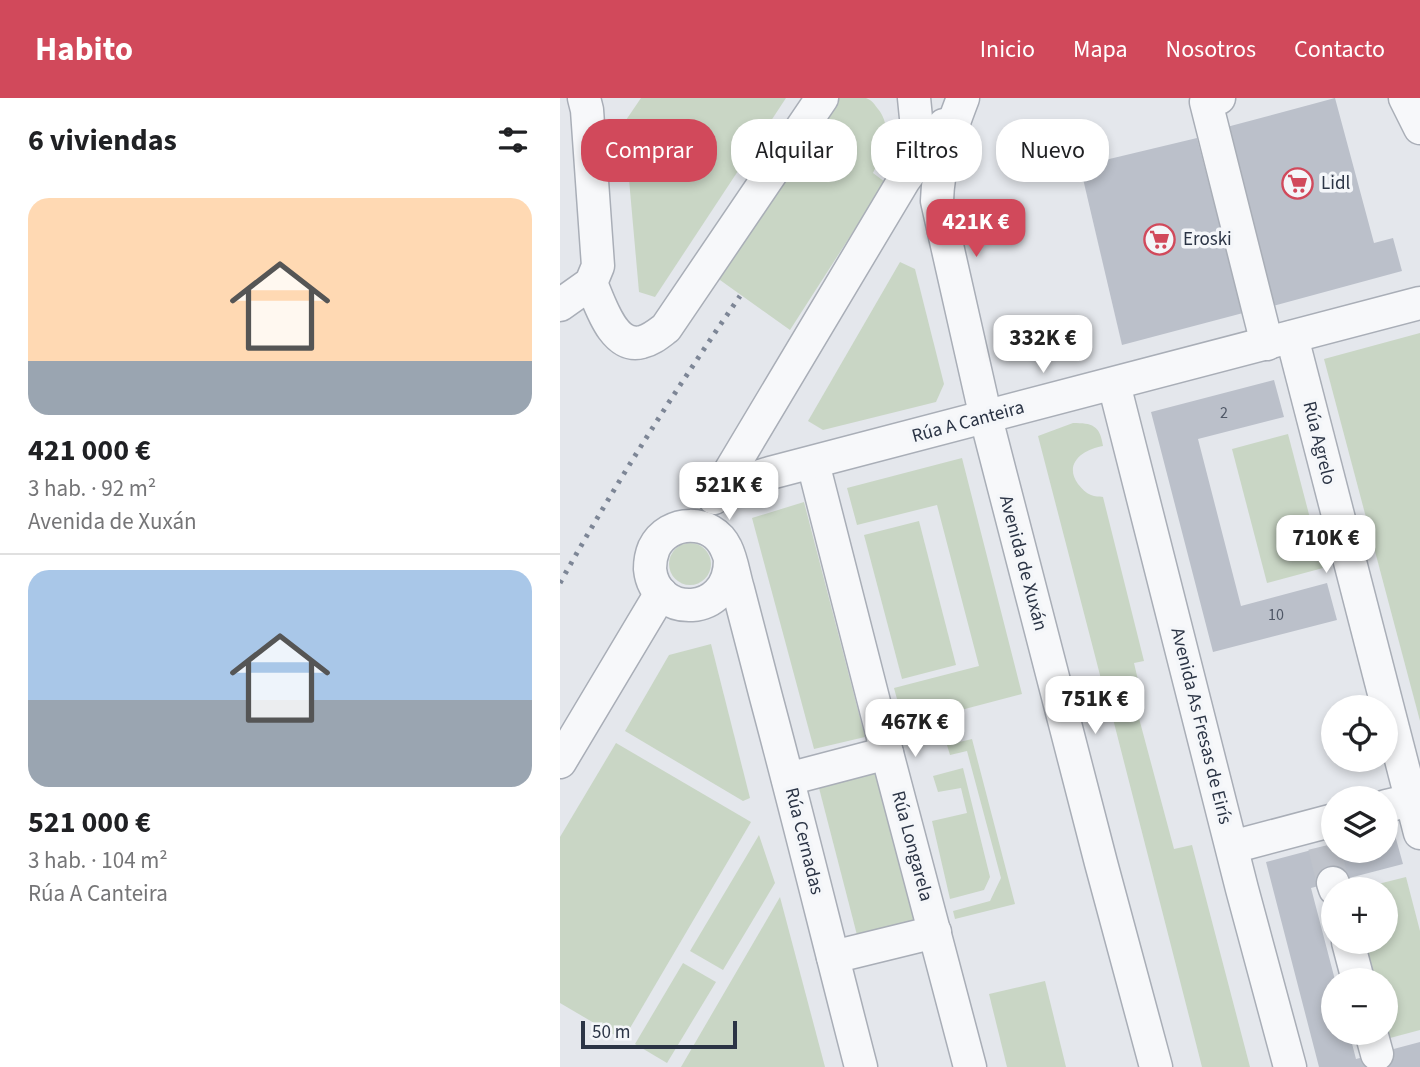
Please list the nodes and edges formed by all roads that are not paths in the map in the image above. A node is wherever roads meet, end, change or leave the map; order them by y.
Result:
1 (584, 98) edge
2 (822, 98) edge
3 (914, 98) edge
4 (962, 98) edge
5 (1219, 98) edge
6 (1405, 98) edge
7 (916, 119) edge
8 (947, 119) edge
9 (1420, 128) edge
10 (903, 182) edge
11 (591, 283) junction
12 (1420, 303) edge
13 (560, 305) edge
14 (1280, 340) junction
15 (1114, 384) junction
16 (986, 418) junction
17 (813, 463) junction
18 (719, 489) junction
19 (695, 525) junction
20 (730, 560) junction
21 (661, 593) junction
22 (714, 598) junction
23 (745, 616) junction
24 (887, 754) junction
25 (560, 762) edge
26 (788, 779) junction
27 (1406, 801) edge
28 (1321, 831) edge
29 (1420, 834) edge
30 (1232, 847) junction
31 (934, 932) junction
32 (833, 957) junction
33 (861, 1067) edge
34 (970, 1067) edge
35 (1156, 1067) edge
36 (1290, 1067) edge

1 - 11 street
2 - 11 street
3 - 7 street
4 - 8 street
4 - 16 street, Avenida de Xuxán
5 - 14 street, Rúa Agrelo
6 - 9 street
10 - 18 street
11 - 13 street
12 - 14 street, Rúa A Canteira
14 - 15 street, Rúa A Canteira
14 - 27 street, Rúa Agrelo
15 - 16 street, Rúa A Canteira
15 - 30 street, Avenida As Fresas de Eirís
16 - 17 street, Rúa A Canteira
16 - 35 street, Avenida de Xuxán
17 - 18 street, Rúa A Canteira
17 - 24 street, Rúa Longarela
18 - 19 street
19 - 20 street
19 - 21 street
20 - 22 street
20 - 23 street, Rúa Cernadas
21 - 22 street
21 - 25 street
22 - 23 street
23 - 26 street, Rúa Cernadas
24 - 26 street
24 - 31 street, Rúa Longarela
26 - 32 street, Rúa Cernadas
27 - 29 street, Rúa Agrelo
28 - 30 street
30 - 36 street, Avenida As Fresas de Eirís
31 - 32 street
31 - 34 street, Rúa Longarela
32 - 33 street, Rúa Cernadas

